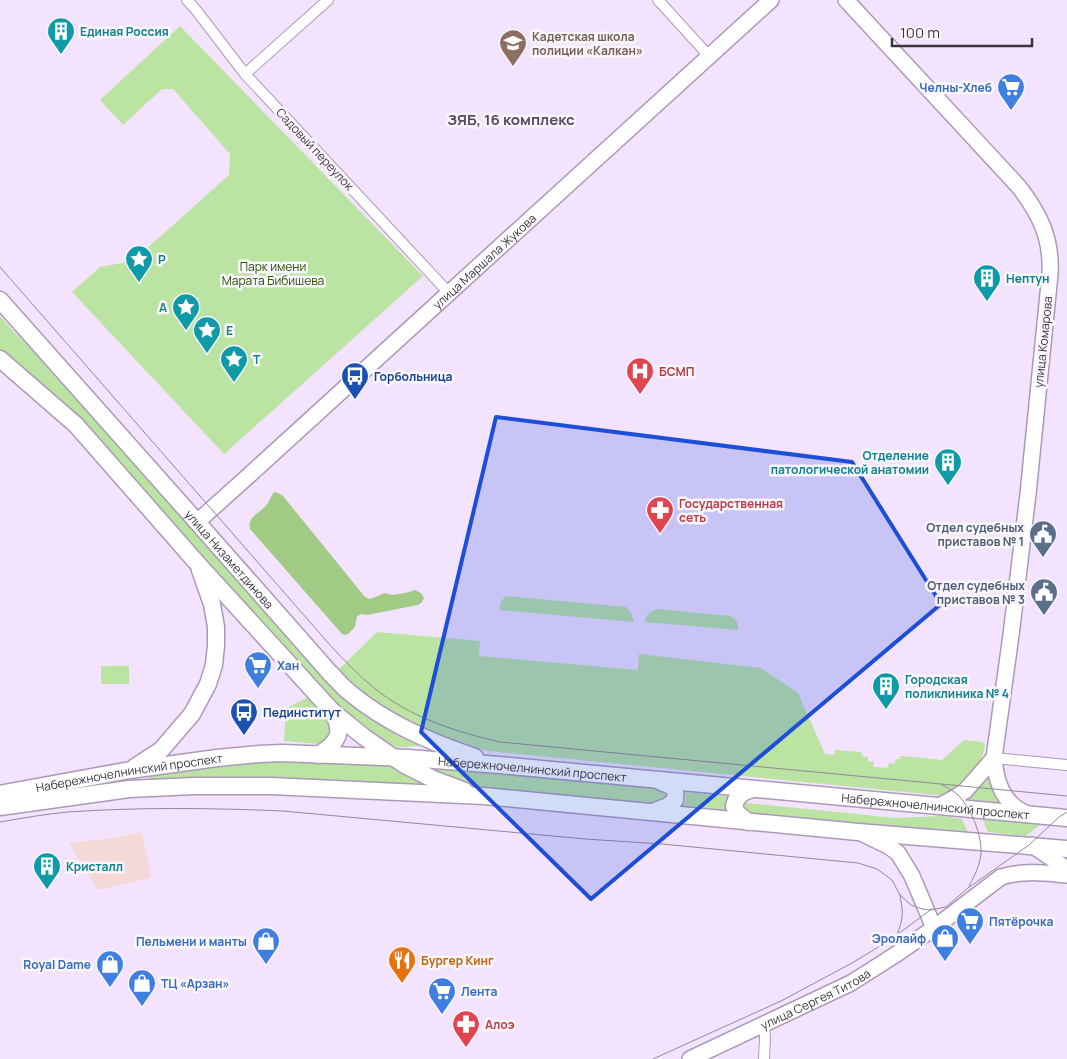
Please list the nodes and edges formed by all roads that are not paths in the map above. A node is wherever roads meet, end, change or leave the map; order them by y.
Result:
1 (187, 0) edge
2 (328, 0) edge
3 (658, 0) edge
4 (771, 0) edge
5 (846, 0) edge
6 (709, 56) junction
7 (245, 74) junction
8 (449, 293) junction
9 (0, 300) edge
10 (0, 359) edge
11 (197, 522) junction
12 (197, 563) junction
13 (332, 711) junction
14 (318, 754) junction
15 (394, 758) junction
16 (994, 758) junction
17 (499, 765) junction
18 (1067, 765) edge
19 (130, 770) junction
20 (656, 780) junction
21 (752, 789) junction
22 (0, 794) edge
23 (484, 796) junction
24 (939, 806) junction
25 (0, 807) edge
26 (651, 813) junction
27 (1028, 814) junction
28 (1067, 818) edge
29 (748, 822) junction
30 (858, 832) junction
31 (1032, 845) junction
32 (1067, 848) edge
33 (1067, 869) edge
34 (1067, 875) edge
35 (934, 928) junction
36 (764, 1024) junction
37 (690, 1059) edge
38 (764, 1059) edge

1 - 7 street, Садовый переулок
2 - 7 street
3 - 6 street
4 - 6 street, улица Маршала Жукова
5 - 16 street, улица Комарова
6 - 8 street, улица Маршала Жукова
7 - 8 street, Садовый переулок
8 - 11 street, улица Маршала Жукова
9 - 11 main road, улица Низаметдинова
10 - 12 main road, улица Низаметдинова
11 - 17 main road, улица Низаметдинова
12 - 13 main road, улица Низаметдинова
12 - 19 main road
13 - 14 main road
13 - 15 main road, улица Низаметдинова
14 - 15 main road, Набережночелнинский проспект
14 - 19 main road, Набережночелнинский проспект
15 - 17 main road, Набережночелнинский проспект
15 - 23 main road, улица Низаметдинова
16 - 18 street
16 - 24 street
16 - 27 street
17 - 20 main road, Набережночелнинский проспект
19 - 22 main road, Набережночелнинский проспект
20 - 21 main road, Набережночелнинский проспект
20 - 26 main road
21 - 24 main road, Набережночелнинский проспект
21 - 29 main road
23 - 25 main road, Набережночелнинский проспект
23 - 26 main road, Набережночелнинский проспект
24 - 27 main road, Набережночелнинский проспект
26 - 29 main road, Набережночелнинский проспект
27 - 28 main road, Набережночелнинский проспект
29 - 30 main road, Набережночелнинский проспект
30 - 31 main road, Набережночелнинский проспект
30 - 35 street
31 - 32 main road, Набережночелнинский проспект
31 - 33 street
34 - 35 street, улица Сергея Титова
35 - 36 street, улица Сергея Титова
36 - 37 street, улица Сергея Титова
36 - 38 street

